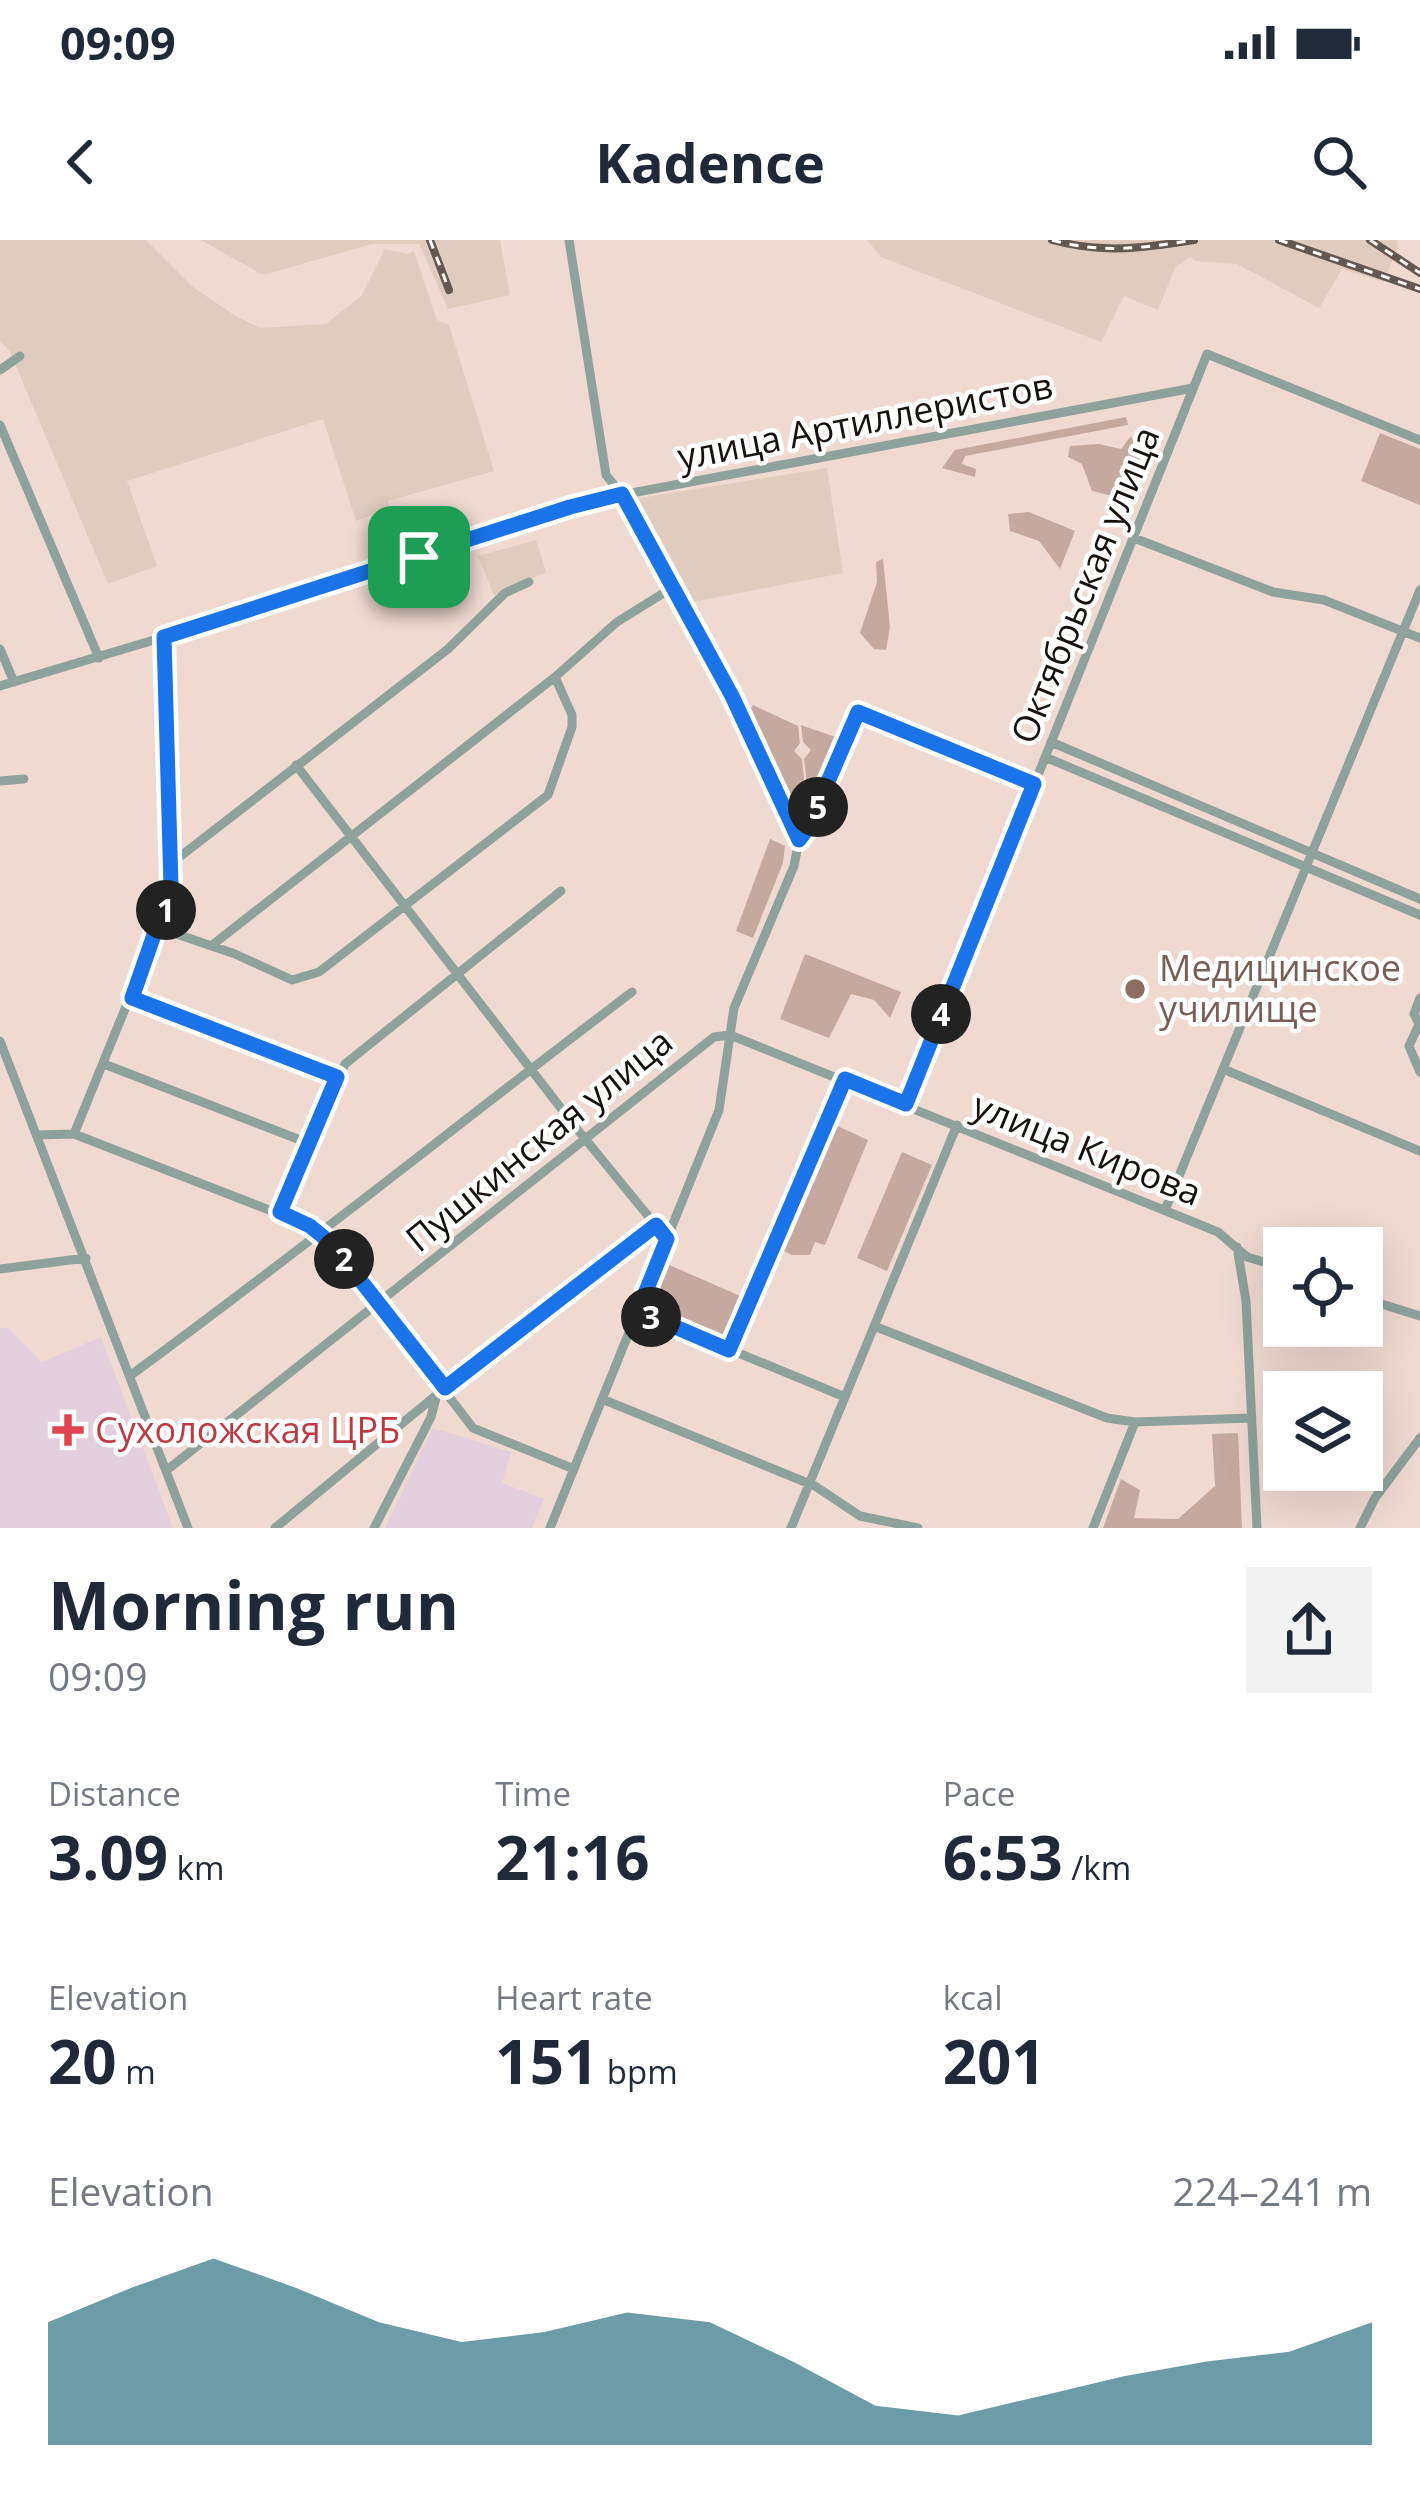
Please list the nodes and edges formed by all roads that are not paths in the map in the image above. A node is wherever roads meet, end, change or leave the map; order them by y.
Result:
1 (569, 240) edge
2 (20, 356) dead end
3 (0, 370) edge
4 (1193, 388) junction
5 (0, 425) edge
6 (1420, 440) edge
7 (622, 494) junction
8 (1134, 538) junction
9 (530, 582) dead end
10 (675, 586) junction
11 (1420, 590) edge
12 (1403, 631) junction
13 (164, 637) junction
14 (1420, 638) edge
15 (0, 649) edge
16 (99, 658) junction
17 (555, 677) junction
18 (14, 682) junction
19 (0, 686) edge
20 (1051, 742) junction
21 (1045, 757) junction
22 (296, 765) junction
23 (24, 779) dead end
24 (0, 781) edge
25 (1034, 784) junction
26 (352, 836) junction
27 (799, 840) junction
28 (1312, 852) junction
29 (173, 862) junction
30 (1306, 866) junction
31 (561, 891) dead end
32 (1420, 899) edge
33 (405, 908) junction
34 (1420, 915) edge
35 (159, 928) junction
36 (211, 946) junction
37 (456, 974) junction
38 (632, 992) dead end
39 (132, 998) junction
40 (1420, 998) edge
41 (730, 1035) junction
42 (1, 1044) edge
43 (104, 1064) junction
44 (531, 1068) junction
45 (1223, 1069) junction
46 (1420, 1072) edge
47 (337, 1077) junction
48 (845, 1079) junction
49 (906, 1104) junction
50 (957, 1125) junction
51 (74, 1134) junction
52 (36, 1135) junction
53 (585, 1139) junction
54 (308, 1143) junction
55 (1420, 1151) edge
56 (1165, 1210) junction
57 (280, 1212) junction
58 (656, 1225) junction
59 (318, 1231) junction
60 (667, 1239) junction
61 (1237, 1246) junction
62 (86, 1258) junction
63 (1263, 1262) edge
64 (0, 1269) edge
65 (377, 1304) junction
66 (1383, 1305) edge
67 (638, 1311) junction
68 (1420, 1316) edge
69 (874, 1326) junction
70 (729, 1350) junction
71 (131, 1375) junction
72 (441, 1391) junction
73 (845, 1397) junction
74 (602, 1400) junction
75 (1252, 1418) junction
76 (1135, 1421) junction
77 (1420, 1438) edge
78 (574, 1469) junction
79 (166, 1470) junction
80 (809, 1484) junction
81 (188, 1528) edge
82 (275, 1528) edge
83 (374, 1528) edge
84 (550, 1528) edge
85 (791, 1528) edge
86 (918, 1528) edge
87 (1093, 1528) edge
88 (1257, 1528) edge
89 (1360, 1528) edge

1 - 7 street
2 - 3 street
4 - 6 street, Октябрьская улица
4 - 7 street, улица Артиллеристов
4 - 8 street, Октябрьская улица
5 - 16 street
7 - 10 street
7 - 13 street, улица Артиллеристов
8 - 12 street
8 - 20 street, Октябрьская улица
9 - 22 street
10 - 17 street
10 - 27 street
11 - 12 street
12 - 14 street
12 - 28 street
13 - 16 street, улица Артиллеристов
13 - 29 street
15 - 18 street
16 - 18 street, улица Артиллеристов
17 - 26 street
17 - 33 street
18 - 19 street, улица Артиллеристов
20 - 21 street, Октябрьская улица
20 - 28 street
21 - 25 street, Октябрьская улица
21 - 30 street
22 - 26 street
22 - 29 street
23 - 24 street
25 - 27 street, Пушкинская улица
25 - 49 street, Октябрьская улица
26 - 33 street
26 - 36 street
27 - 41 street, Пушкинская улица
28 - 30 street
28 - 32 street
29 - 35 street
30 - 34 street
30 - 45 street
31 - 37 street
33 - 36 street
33 - 37 street
35 - 36 street
35 - 39 street
37 - 44 street
37 - 47 street
38 - 44 street
39 - 43 street
39 - 47 street
40 - 46 street
41 - 48 street, улица Кирова
41 - 53 street, Пушкинская улица
41 - 60 street
42 - 52 street
43 - 51 street
43 - 54 street
44 - 53 street
44 - 59 street
45 - 55 street
45 - 56 street
47 - 54 street
48 - 49 street, улица Кирова
48 - 70 street
49 - 50 street, улица Кирова
50 - 56 street, улица Кирова
50 - 69 street
51 - 52 street
51 - 57 street
52 - 62 street
53 - 58 street
53 - 65 street, Пушкинская улица
54 - 57 street
56 - 61 street, улица Кирова
57 - 59 street
58 - 60 street
58 - 72 street
59 - 65 street
59 - 71 street
60 - 67 street
61 - 63 street, улица Кирова
61 - 75 street
62 - 64 street
62 - 71 street
65 - 72 street
65 - 79 street, Пушкинская улица
66 - 68 street
67 - 70 street
67 - 74 street
69 - 73 street
69 - 76 street
70 - 73 street
71 - 79 street
72 - 78 street
72 - 82 street
72 - 83 street
73 - 80 street
74 - 78 street
74 - 80 street
75 - 76 street
75 - 88 street
76 - 87 street
77 - 89 street
78 - 84 street
79 - 81 street
80 - 85 street
80 - 86 street

